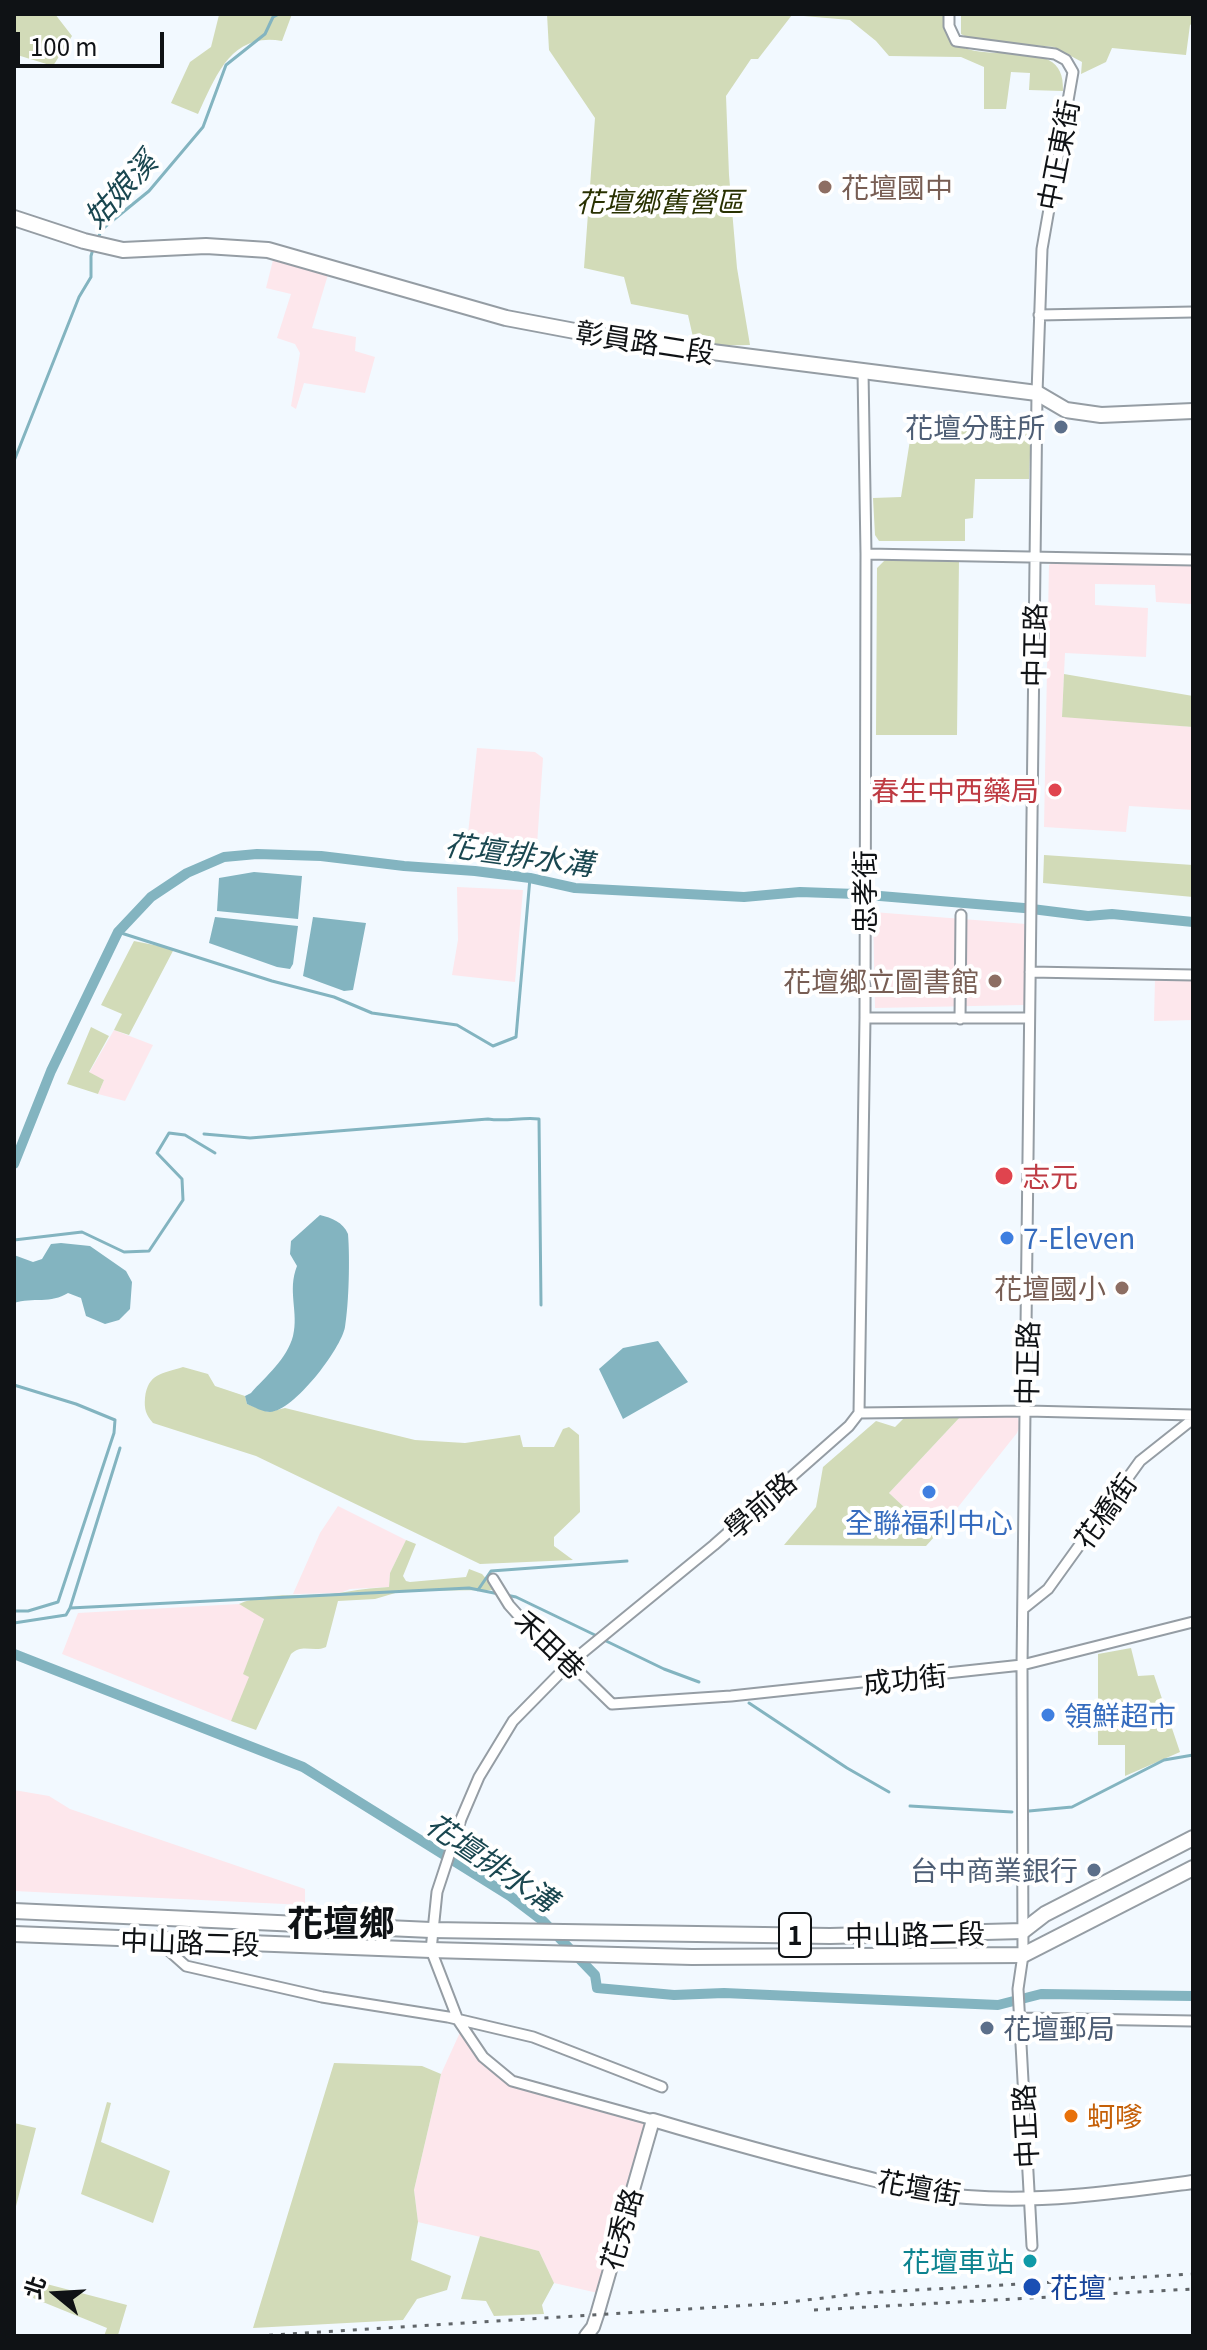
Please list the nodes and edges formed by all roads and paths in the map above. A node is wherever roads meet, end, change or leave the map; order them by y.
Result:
1 (949, 14) edge
2 (14, 218) edge
3 (1193, 312) edge
4 (1039, 315) junction
5 (863, 371) junction
6 (1037, 393) junction
7 (1193, 411) edge
8 (866, 554) junction
9 (1036, 557) junction
10 (1193, 560) edge
11 (961, 915) dead end
12 (1030, 972) junction
13 (1193, 975) edge
14 (865, 1018) junction
15 (1029, 1018) junction
16 (960, 1019) junction
17 (1027, 1411) junction
18 (859, 1413) junction
19 (1193, 1417) edge
20 (493, 1579) dead end
21 (1023, 1609) junction
22 (1193, 1622) edge
23 (570, 1663) junction
24 (1022, 1665) junction
25 (612, 1704) joint
26 (1193, 1838) edge
27 (1193, 1868) edge
28 (14, 1911) edge
29 (431, 1930) junction
30 (1023, 1931) junction
31 (14, 1934) edge
32 (158, 1941) junction
33 (431, 1950) junction
34 (1023, 1955) junction
35 (1020, 2018) junction
36 (458, 2020) junction
37 (1193, 2021) edge
38 (662, 2087) dead end
39 (653, 2120) junction
40 (1193, 2182) edge
41 (1029, 2199) junction
42 (1032, 2246) dead end
43 (586, 2336) edge

1 - 4 street, 中正東街
2 - 5 main road, 彰員路二段
3 - 4 street
4 - 6 street, 中正東街
5 - 6 main road, 彰員路二段
5 - 8 street, 忠孝街
6 - 7 main road, 彰員路二段
6 - 9 street, 中正路
8 - 9 street
8 - 14 street, 忠孝街
9 - 10 street
9 - 12 street, 中正路
11 - 16 street
12 - 13 street
12 - 15 street, 中正路
14 - 16 street
14 - 18 street, 忠孝街
15 - 16 street
15 - 17 street, 中正路
17 - 18 street
17 - 19 street
17 - 21 street, 中正路
18 - 23 street, 學前路
19 - 21 street, 花橋街
20 - 23 street, 禾田巷
21 - 24 street, 中正路
22 - 24 street, 成功街
23 - 25 street, 禾田巷
23 - 29 street, 學前路
24 - 25 street, 成功街
24 - 30 street, 中正路
26 - 30 main road
27 - 34 main road, 1
28 - 29 main road, 中山路二段 / 1
29 - 30 main road, 中山路二段 / 1
29 - 33 street
30 - 34 street
31 - 32 main road, 中山路二段 / 1
32 - 33 main road, 中山路二段 / 1
32 - 36 street
33 - 34 main road, 中山路二段 / 1
33 - 36 street
34 - 35 street, 中正路
35 - 37 street
35 - 41 street, 中正路
36 - 38 street
36 - 39 street
39 - 41 street, 花壇街
39 - 43 street, 花秀路
40 - 41 street, 花壇街
41 - 42 street, 中正路

